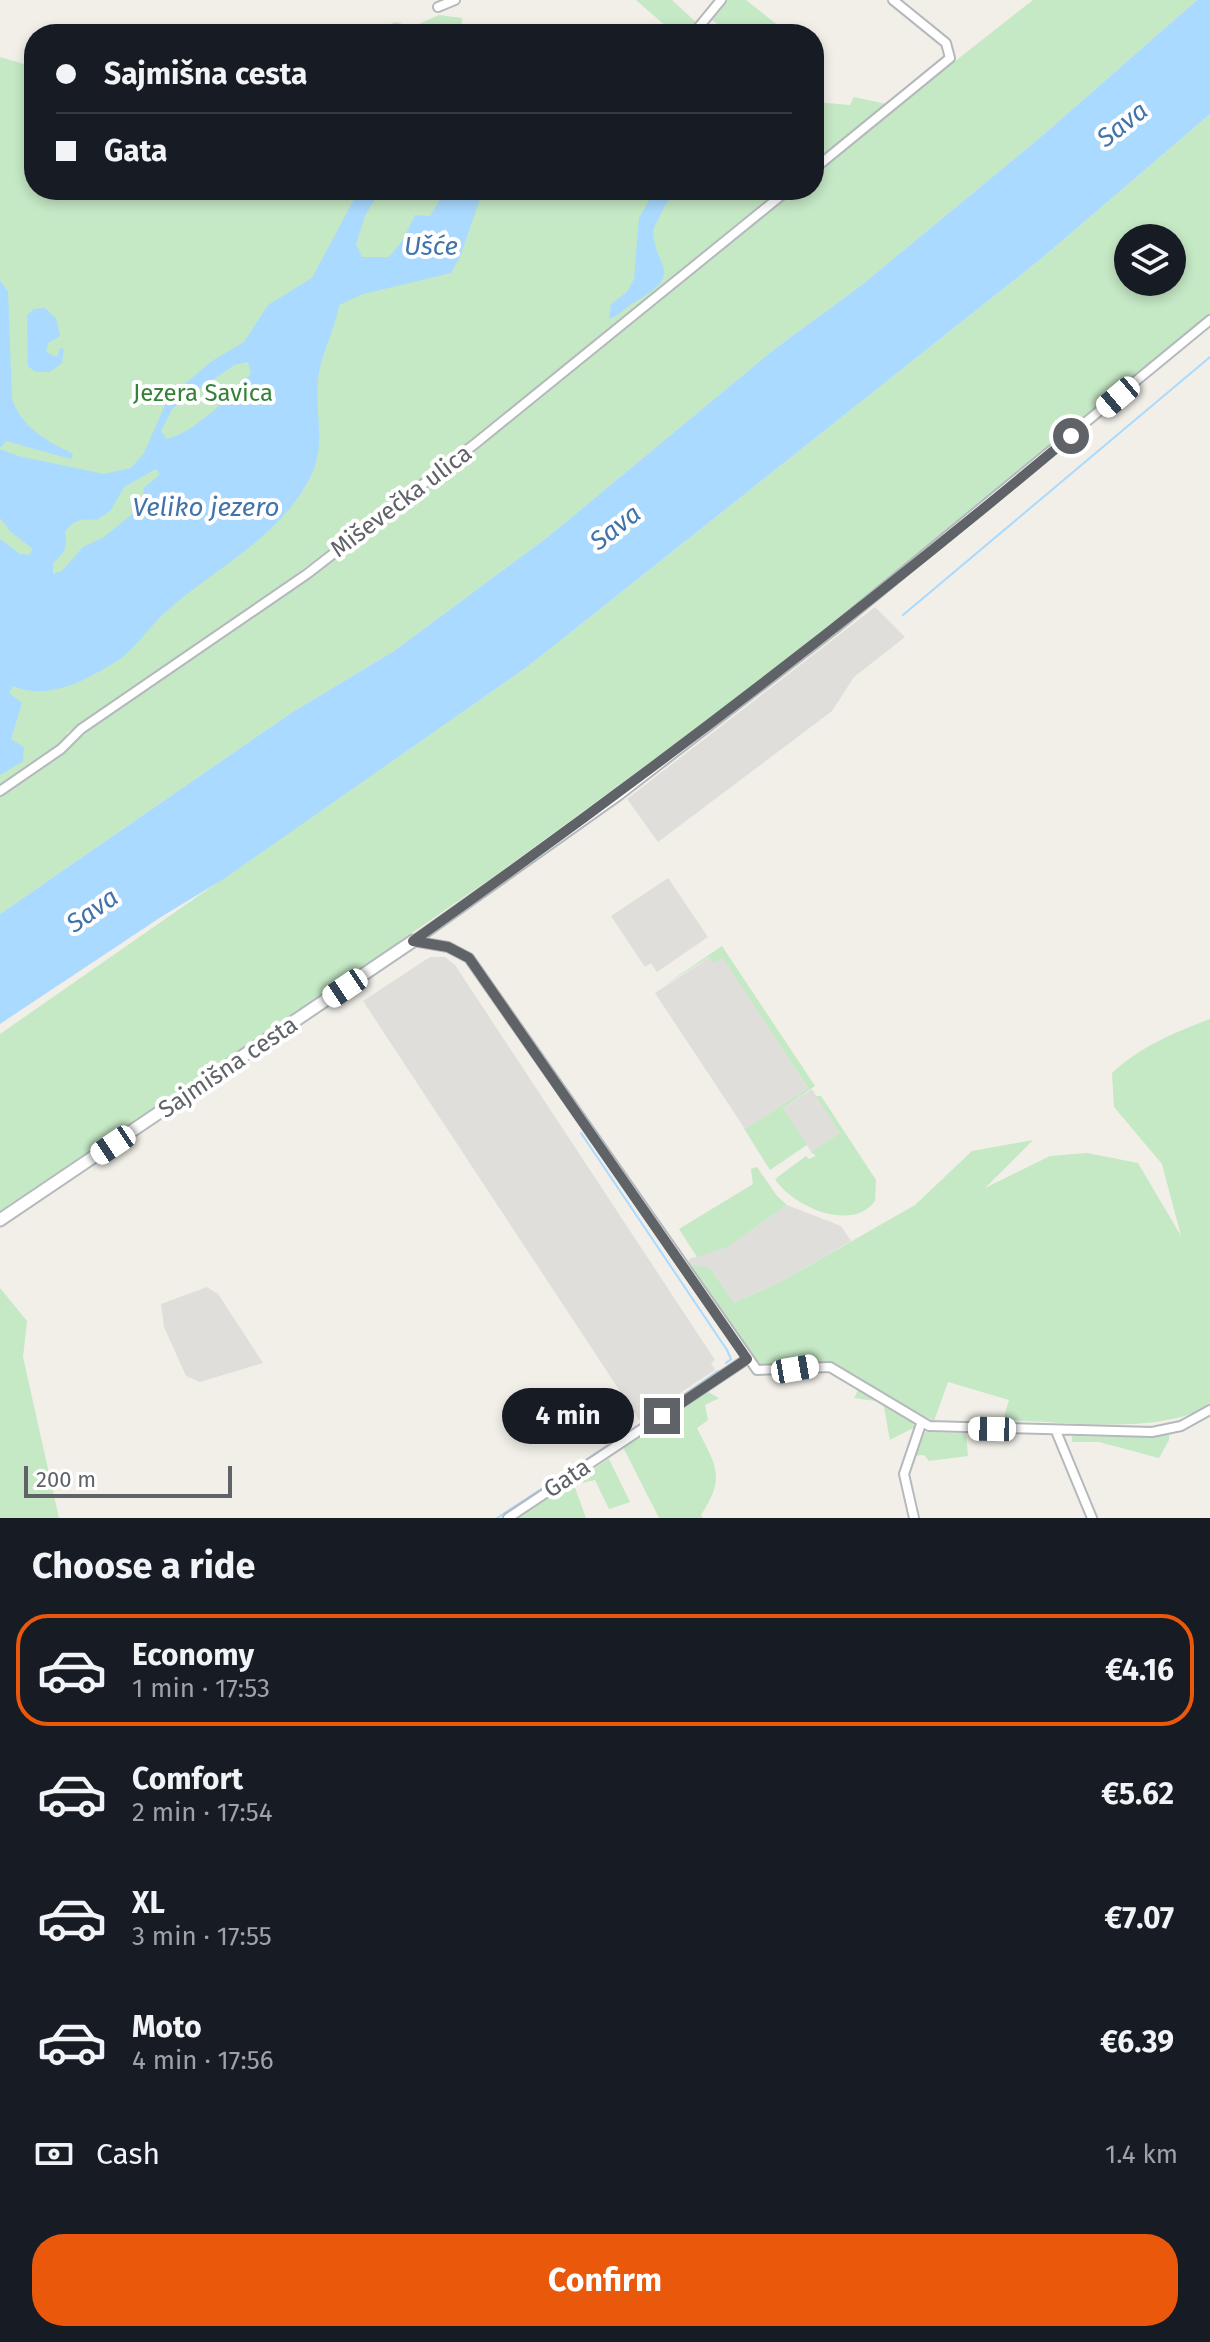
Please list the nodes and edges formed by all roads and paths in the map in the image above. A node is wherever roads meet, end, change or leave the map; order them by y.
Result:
1 (455, 0) edge
2 (721, 0) edge
3 (893, 0) edge
4 (438, 7) dead end
5 (701, 24) edge
6 (824, 161) edge
7 (776, 200) edge
8 (1210, 320) edge
9 (0, 791) edge
10 (413, 941) junction
11 (0, 1220) edge
12 (747, 1359) junction
13 (1210, 1410) edge
14 (921, 1424) junction
15 (1056, 1431) junction
16 (508, 1518) edge
17 (914, 1518) edge
18 (1092, 1518) edge

1 - 4 street
2 - 5 street
3 - 6 street
7 - 9 street, Miševečka ulica
8 - 10 street, Sajmišna cesta
10 - 11 street, Sajmišna cesta
10 - 12 street
12 - 14 street
12 - 16 street, Gata
13 - 15 street
14 - 15 street
14 - 17 street
15 - 18 street

